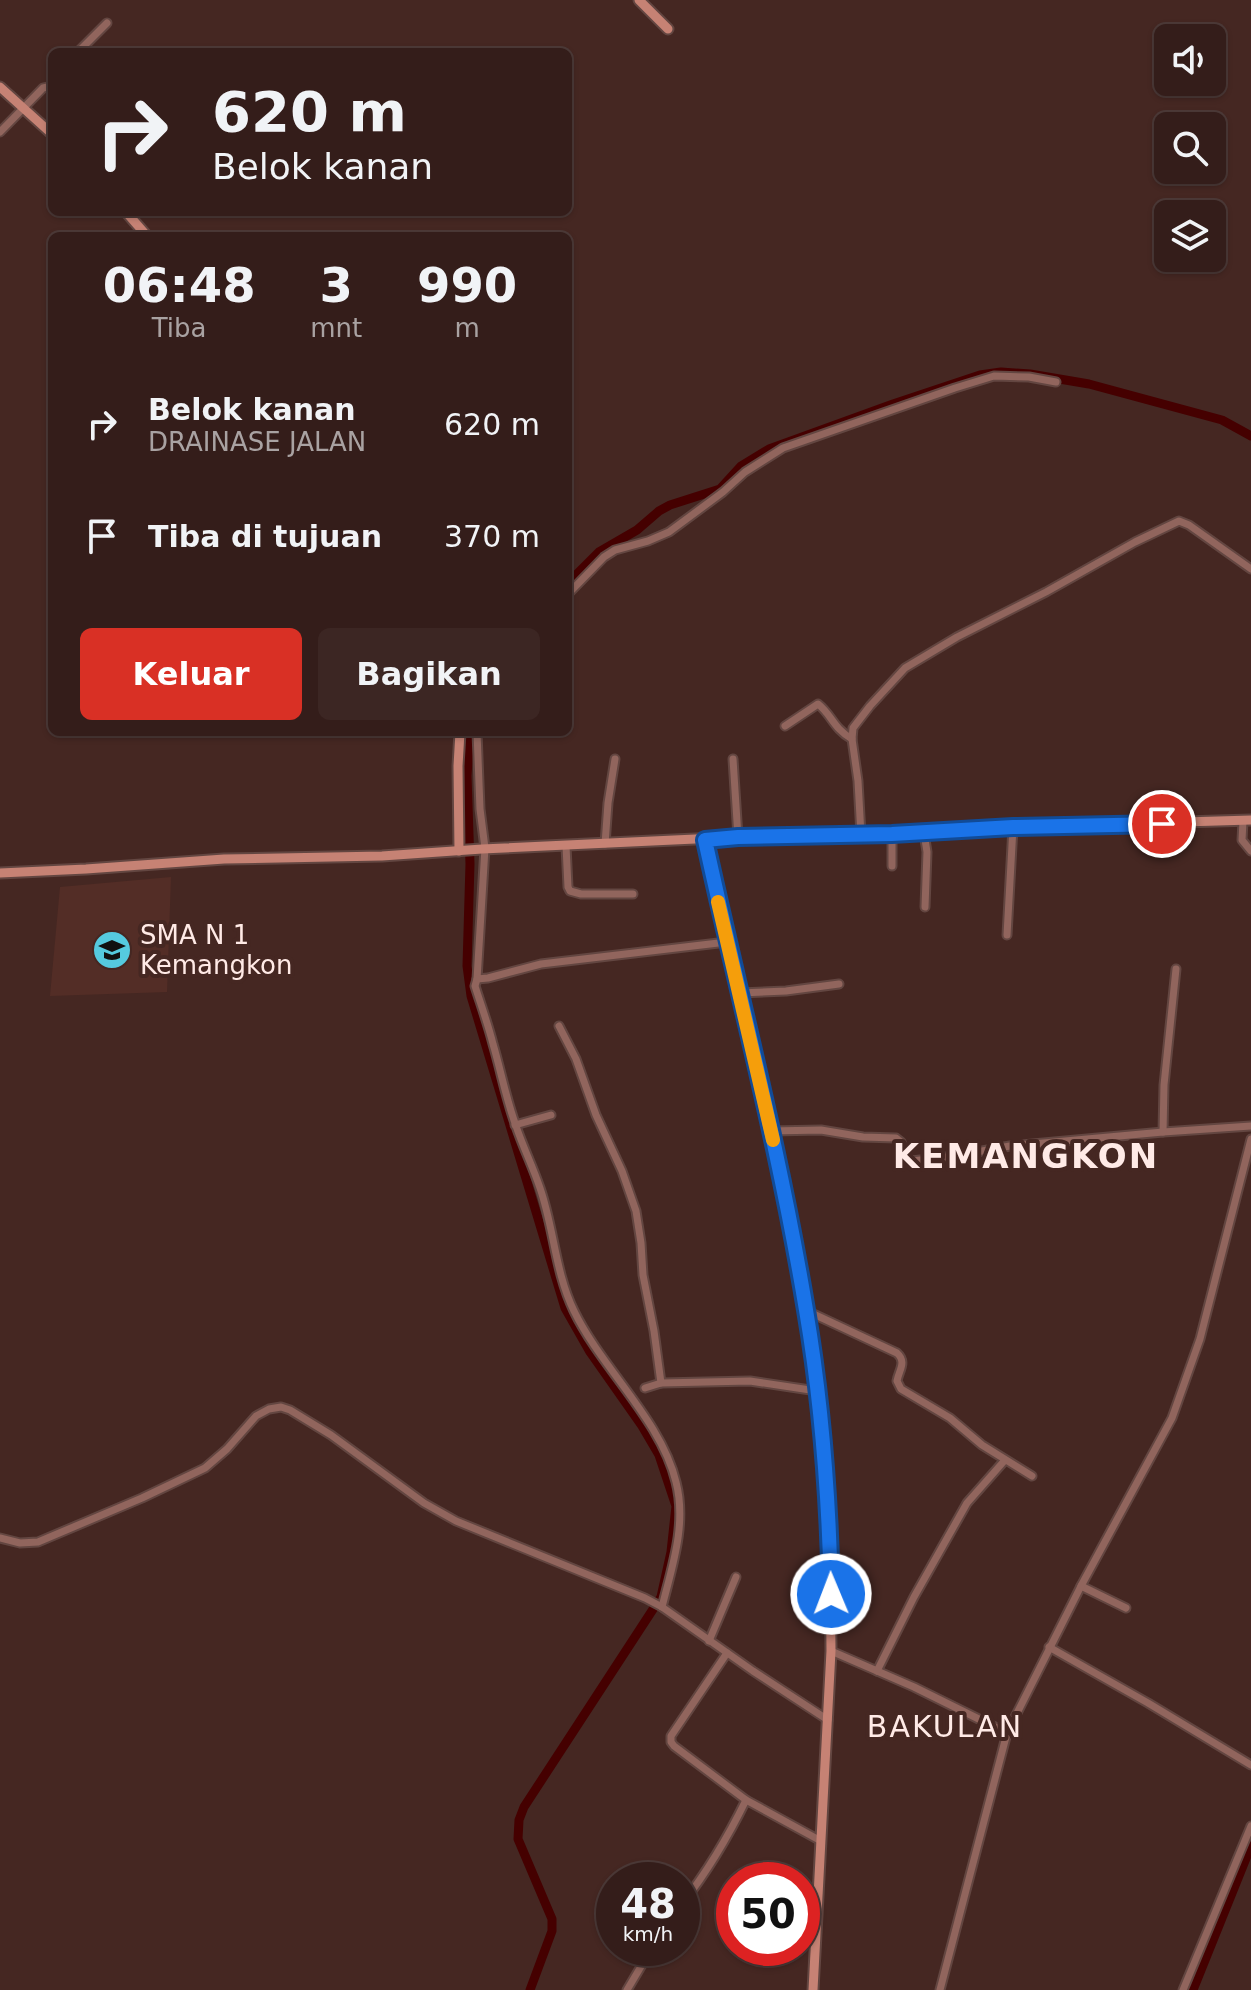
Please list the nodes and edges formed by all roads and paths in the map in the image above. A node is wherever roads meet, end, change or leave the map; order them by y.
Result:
1 (639, 0) edge
2 (107, 23) dead end
3 (668, 29) dead end
4 (82, 48) edge
5 (0, 87) edge
6 (48, 87) edge
7 (23, 108) junction
8 (48, 130) edge
9 (0, 132) edge
10 (130, 216) edge
11 (144, 232) edge
12 (1056, 382) dead end
13 (1251, 569) edge
14 (572, 590) edge
15 (785, 726) dead end
16 (460, 736) edge
17 (477, 736) edge
18 (852, 739) junction
19 (615, 759) dead end
20 (733, 759) dead end
21 (1247, 820) edge
22 (1013, 827) junction
23 (924, 833) junction
24 (892, 834) junction
25 (861, 835) junction
26 (738, 837) junction
27 (705, 840) junction
28 (605, 844) junction
29 (566, 846) junction
30 (483, 848) junction
31 (459, 851) junction
32 (1251, 851) edge
33 (892, 866) dead end
34 (0, 873) edge
35 (633, 894) dead end
36 (925, 907) dead end
37 (1007, 935) dead end
38 (727, 942) junction
39 (1176, 969) dead end
40 (477, 979) junction
41 (839, 984) dead end
42 (740, 993) junction
43 (559, 1026) dead end
44 (551, 1115) dead end
45 (515, 1125) junction
46 (1251, 1126) edge
47 (771, 1131) junction
48 (1163, 1132) junction
49 (1251, 1139) edge
50 (807, 1311) junction
51 (661, 1383) junction
52 (645, 1388) dead end
53 (817, 1391) junction
54 (1005, 1460) junction
55 (1032, 1476) dead end
56 (0, 1538) edge
57 (831, 1566) junction
58 (736, 1577) dead end
59 (802, 1583) dead end
60 (1081, 1586) junction
61 (658, 1605) junction
62 (1126, 1608) dead end
63 (709, 1641) junction
64 (1049, 1647) junction
65 (831, 1651) junction
66 (727, 1653) junction
67 (877, 1671) junction
68 (828, 1720) junction
69 (1007, 1733) junction
70 (1251, 1765) edge
71 (746, 1800) junction
72 (1251, 1826) edge
73 (821, 1841) junction
74 (700, 1880) edge
75 (641, 1966) edge
76 (627, 1990) edge
77 (813, 1990) edge
78 (940, 1990) edge
79 (1183, 1990) edge

1 - 3 main road
2 - 4 street
5 - 7 main road
6 - 7 street
7 - 8 main road
7 - 9 street
10 - 11 main road
12 - 14 street
13 - 18 street
15 - 18 street
16 - 31 main road
17 - 30 street
18 - 25 street
19 - 28 street
20 - 26 street
21 - 22 main road
21 - 32 street
22 - 23 main road
22 - 37 street
23 - 24 main road
23 - 36 street
24 - 25 main road
24 - 33 street
25 - 26 main road
26 - 27 main road
27 - 28 main road
27 - 38 main road
28 - 29 main road
29 - 30 main road
29 - 35 street
30 - 31 main road
30 - 40 street
31 - 34 main road
38 - 40 street
38 - 42 main road
39 - 48 street
40 - 45 street
41 - 42 street
42 - 47 main road
43 - 51 street
44 - 45 street
45 - 61 street
46 - 48 street
47 - 48 street
47 - 50 main road
49 - 60 street
50 - 53 main road
50 - 54 street
51 - 52 street
51 - 53 street
53 - 57 main road
54 - 55 street
54 - 67 street
56 - 61 street
57 - 59 street
57 - 65 main road
58 - 63 street
60 - 62 street
60 - 64 street
61 - 63 street
63 - 66 street
64 - 69 street
64 - 70 street
65 - 67 street
65 - 68 main road
66 - 68 street
66 - 71 street
67 - 69 street
68 - 73 main road
69 - 78 street
71 - 73 street
71 - 74 street
72 - 79 street
73 - 77 main road
75 - 76 street

